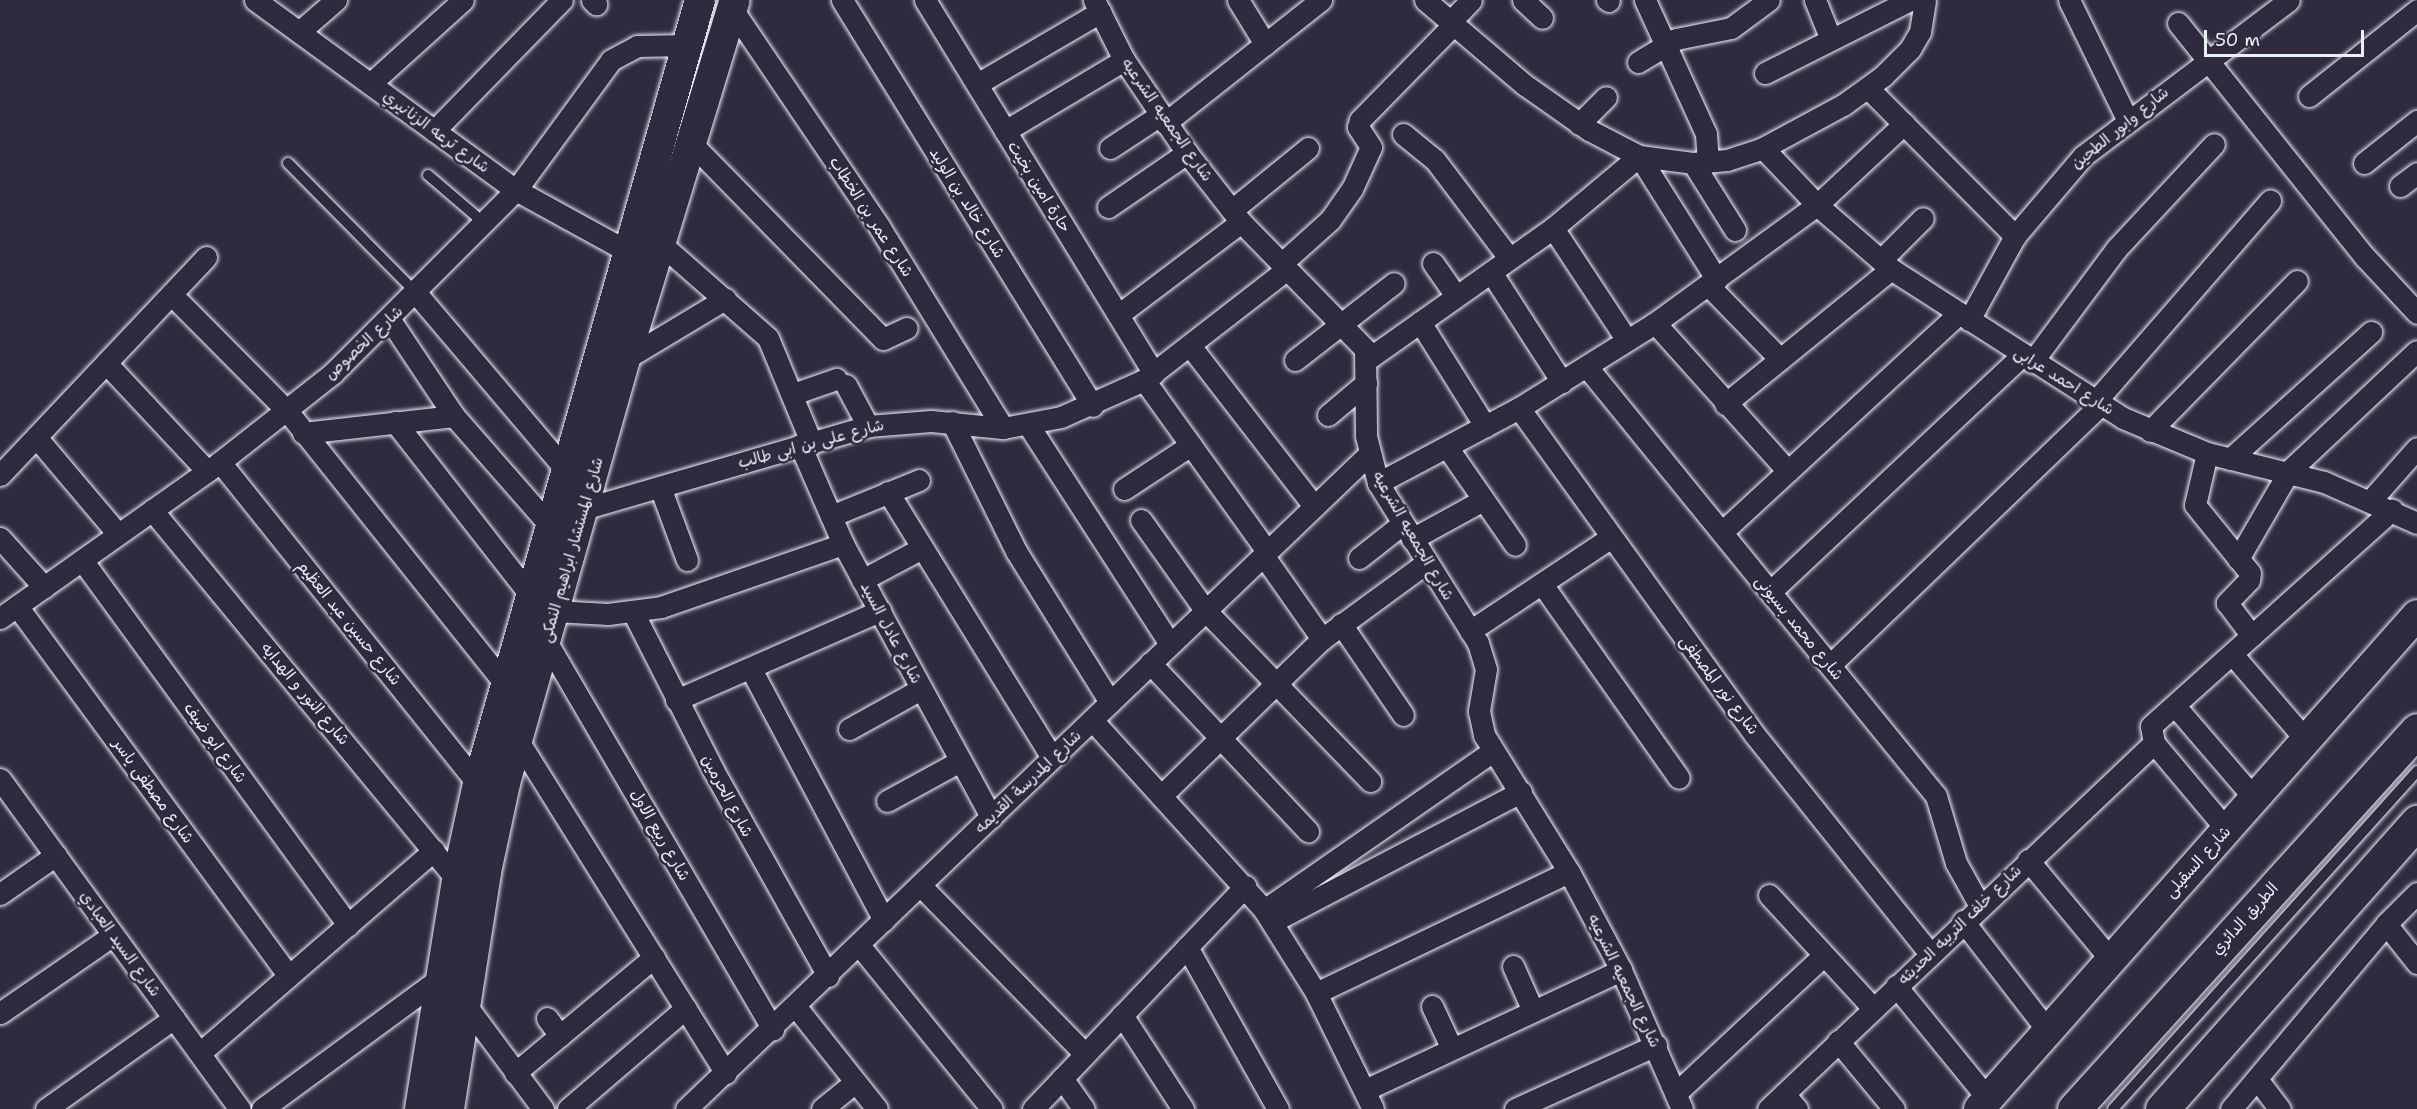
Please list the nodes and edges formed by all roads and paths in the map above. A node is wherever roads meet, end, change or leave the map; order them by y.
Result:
1 (255, 0) edge
2 (336, 0) edge
3 (463, 0) edge
4 (562, 0) edge
5 (700, 0) edge
6 (842, 0) edge
7 (925, 0) edge
8 (1238, 0) edge
9 (1321, 0) edge
10 (1425, 0) edge
11 (1471, 0) edge
12 (1523, 0) edge
13 (1645, 0) edge
14 (1769, 0) edge
15 (1815, 0) edge
16 (1910, 0) edge
17 (1925, 0) edge
18 (2408, 0) edge
19 (2073, 1) edge
20 (2276, 4) edge
21 (734, 5) edge
22 (1097, 6) edge
23 (2417, 9) edge
24 (1542, 18) dead end
25 (2178, 23) dead end
26 (1451, 24) junction
27 (299, 32) junction
28 (1830, 37) junction
29 (1667, 42) junction
30 (1265, 44) junction
31 (687, 45) junction
32 (1124, 60) junction
33 (2208, 60) junction
34 (1638, 62) dead end
35 (1765, 73) dead end
36 (370, 84) junction
37 (977, 84) junction
38 (1868, 88) junction
39 (2309, 96) dead end
40 (1606, 97) dead end
41 (1162, 119) junction
42 (2127, 119) junction
43 (2417, 121) edge
44 (1579, 124) junction
45 (1904, 124) junction
46 (434, 131) junction
47 (1005, 131) junction
48 (1404, 134) dead end
49 (692, 144) junction
50 (2214, 144) dead end
51 (1110, 147) dead end
52 (1308, 148) dead end
53 (1764, 148) junction
54 (1187, 153) junction
55 (1640, 156) junction
56 (288, 163) dead end
57 (1701, 163) junction
58 (2364, 163) dead end
59 (428, 175) dead end
60 (516, 190) junction
61 (2270, 201) dead end
62 (1817, 205) junction
63 (1108, 207) dead end
64 (1237, 216) junction
65 (1923, 218) dead end
66 (484, 223) junction
67 (1553, 228) junction
68 (1734, 230) dead end
69 (2015, 236) junction
70 (661, 244) junction
71 (627, 251) junction
72 (206, 257) dead end
73 (1509, 258) junction
74 (1431, 264) dead end
75 (1886, 265) junction
76 (1283, 267) junction
77 (1491, 272) junction
78 (2297, 281) dead end
79 (1394, 283) dead end
80 (1713, 283) junction
81 (416, 293) junction
82 (171, 294) junction
83 (1456, 296) junction
84 (725, 299) junction
85 (2417, 313) edge
86 (1118, 315) junction
87 (1964, 317) junction
88 (390, 320) junction
89 (1420, 322) junction
90 (1655, 323) junction
91 (1342, 324) junction
92 (907, 328) dead end
93 (1621, 331) dead end
94 (2371, 332) dead end
95 (1191, 347) junction
96 (2417, 351) edge
97 (611, 355) junction
98 (1368, 358) junction
99 (2027, 358) junction
100 (1780, 359) junction
101 (1295, 360) dead end
102 (106, 363) junction
103 (1587, 367) junction
104 (1149, 376) junction
105 (1562, 382) junction
106 (1366, 383) junction
107 (793, 394) junction
108 (2098, 403) junction
109 (1725, 404) junction
110 (1093, 406) junction
111 (1519, 408) junction
112 (288, 412) junction
113 (1328, 415) dead end
114 (454, 416) junction
115 (395, 422) junction
116 (952, 422) junction
117 (868, 426) junction
118 (1029, 426) junction
119 (1485, 426) junction
120 (1003, 428) junction
121 (2150, 431) junction
122 (303, 433) junction
123 (36, 437) junction
124 (806, 444) junction
125 (1191, 446) junction
126 (1447, 447) junction
127 (2417, 448) edge
128 (1369, 453) junction
129 (2207, 453) junction
130 (2230, 459) junction
131 (213, 466) junction
132 (567, 471) junction
133 (1788, 471) junction
134 (2289, 471) junction
135 (0, 475) edge
136 (919, 480) dead end
137 (1378, 483) junction
138 (660, 487) junction
139 (1124, 489) dead end
140 (888, 492) junction
141 (1484, 500) junction
142 (2371, 501) junction
143 (1314, 507) junction
144 (583, 509) junction
145 (152, 510) junction
146 (2392, 510) junction
147 (831, 516) junction
148 (1140, 520) dead end
149 (2417, 523) edge
150 (552, 528) junction
151 (1407, 532) junction
152 (1722, 532) junction
153 (118, 534) junction
154 (0, 537) edge
155 (1610, 538) junction
156 (843, 544) junction
157 (1515, 545) dead end
158 (922, 548) junction
159 (1265, 553) junction
160 (1359, 558) dead end
161 (2238, 559) junction
162 (82, 560) junction
163 (687, 560) dead end
164 (1426, 563) junction
165 (862, 580) junction
166 (1542, 584) junction
167 (44, 587) junction
168 (1770, 592) junction
169 (543, 604) junction
170 (1205, 610) junction
171 (880, 611) junction
172 (8, 612) edge
173 (633, 612) junction
174 (2417, 615) edge
175 (1341, 624) junction
176 (1470, 631) junction
177 (2252, 636) junction
178 (1322, 639) junction
179 (546, 640) junction
180 (1170, 644) junction
181 (2232, 654) junction
182 (1150, 663) junction
183 (1830, 665) junction
184 (752, 670) junction
185 (1277, 684) junction
186 (506, 685) junction
187 (921, 689) junction
188 (676, 700) junction
189 (1110, 702) junction
190 (2175, 706) junction
191 (1403, 715) dead end
192 (1092, 720) junction
193 (849, 729) dead end
194 (2417, 730) edge
195 (1221, 738) junction
196 (517, 739) junction
197 (2306, 740) junction
198 (2154, 743) junction
199 (1493, 751) junction
200 (1052, 758) junction
201 (960, 761) junction
202 (2417, 771) edge
203 (1679, 778) dead end
204 (0, 779) edge
205 (1370, 781) dead end
206 (478, 784) junction
207 (1521, 792) junction
208 (1161, 796) junction
209 (2254, 798) junction
210 (886, 801) dead end
211 (991, 817) junction
212 (2417, 822) edge
213 (2226, 830) junction
214 (1308, 831) dead end
215 (434, 850) junction
216 (56, 855) junction
217 (2028, 860) junction
218 (1569, 872) junction
219 (457, 880) junction
220 (920, 885) junction
221 (1245, 886) junction
222 (2417, 893) edge
223 (0, 894) edge
224 (1769, 895) dead end
225 (1980, 906) junction
226 (1268, 916) junction
227 (884, 920) junction
228 (1964, 921) junction
229 (2386, 924) junction
230 (348, 925) junction
231 (113, 935) junction
232 (859, 945) junction
233 (1187, 947) junction
234 (1930, 954) junction
235 (1824, 955) junction
236 (654, 957) junction
237 (2111, 960) junction
238 (2417, 963) edge
239 (1513, 966) dead end
240 (1621, 970) junction
241 (289, 976) junction
242 (828, 976) junction
243 (442, 977) junction
244 (1896, 986) junction
245 (1316, 993) junction
246 (465, 1004) junction
247 (1432, 1006) dead end
248 (796, 1007) junction
249 (686, 1008) junction
250 (1873, 1008) junction
251 (1533, 1011) junction
252 (0, 1013) edge
253 (1122, 1015) junction
254 (174, 1018) junction
255 (547, 1018) dead end
256 (773, 1029) junction
257 (2048, 1031) junction
258 (560, 1036) junction
259 (1838, 1041) junction
260 (1656, 1045) junction
261 (1452, 1049) junction
262 (201, 1052) junction
263 (1085, 1054) junction
264 (515, 1073) junction
265 (726, 1073) junction
266 (1062, 1078) junction
267 (2257, 1079) junction
268 (855, 1082) junction
269 (1369, 1100) edge
270 (1679, 1101) edge
271 (1790, 1101) edge
272 (1983, 1104) edge
273 (230, 1105) edge
274 (46, 1109) edge
275 (262, 1109) edge
276 (420, 1109) edge
277 (449, 1109) edge
278 (543, 1109) edge
279 (568, 1109) edge
280 (686, 1109) edge
281 (822, 1109) edge
282 (877, 1109) edge
283 (992, 1109) edge
284 (1033, 1109) edge
285 (1084, 1109) edge
286 (1183, 1109) edge
287 (1278, 1109) edge
288 (1515, 1109) edge
289 (1768, 1109) edge
290 (1894, 1109) edge
291 (2074, 1109) edge
292 (2113, 1109) edge
293 (2162, 1109) edge
294 (2231, 1109) edge
295 (2280, 1109) edge

1 - 27 street, شارع ترعه الزنانيري
2 - 27 street
3 - 36 street
4 - 46 street
5 - 31 main road, شارع المستشار ابراهيم النمكى
6 - 110 street, شارع خالد بن الوليد
7 - 37 street, حارة امين بخيت
8 - 30 street
9 - 30 street
10 - 26 street
11 - 26 street
12 - 24 street
13 - 29 street
14 - 29 street
15 - 28 street
16 - 28 street
17 - 38 street
18 - 23 street
19 - 42 street
20 - 33 street, شارع وابور الطحين
21 - 49 main road, شارع المستشار ابراهيم النمكى
21 - 120 street, شارع عمر بن الخطاب
22 - 32 street, شارع الجمعيه الشرعيه
22 - 37 street
23 - 39 street
25 - 33 street
26 - 44 street
26 - 76 street, شارع على بن ابى طالب
27 - 36 street, شارع ترعه الزنانيري
28 - 35 street
29 - 34 street
29 - 57 street
30 - 41 street
31 - 60 street, شارع الخصوص
31 - 71 main road, شارع المستشار ابراهيم النمكى
32 - 41 street, شارع الجمعيه الشرعيه
32 - 47 street
33 - 42 street, شارع وابور الطحين
33 - 85 street
36 - 46 street, شارع ترعه الزنانيري
37 - 47 street, حارة امين بخيت
38 - 45 street
38 - 53 street
40 - 44 street
41 - 51 street
41 - 54 street, شارع الجمعيه الشرعيه
42 - 69 street, شارع وابور الطحين
43 - 58 street
44 - 55 street
45 - 62 street
45 - 69 street
46 - 60 street, شارع ترعه الزنانيري
47 - 86 street, حارة امين بخيت
48 - 73 street
49 - 70 main road, شارع المستشار ابراهيم النمكى
49 - 92 street
50 - 99 street
52 - 64 street
53 - 57 street
53 - 62 street, شارع احمد عرابى
54 - 63 street
54 - 64 street, شارع الجمعيه الشرعيه
55 - 57 street
55 - 67 street
55 - 80 street
56 - 81 lane
57 - 68 street
59 - 66 lane
60 - 66 street, شارع الخصوص
60 - 71 street, شارع ترعه الزنانيري
61 - 108 street
62 - 75 street, شارع احمد عرابى
62 - 80 street
64 - 76 street, شارع الجمعيه الشرعيه
64 - 86 street
65 - 75 street
66 - 81 street, شارع الخصوص
67 - 73 street
67 - 93 street
69 - 87 street, شارع وابور الطحين
70 - 84 street, شارع عادل السيد
70 - 97 main road, شارع المستشار ابراهيم النمكى
71 - 97 main road, شارع المستشار ابراهيم النمكى
72 - 82 street
73 - 77 street
74 - 83 street
75 - 87 street, شارع احمد عرابى
75 - 100 street
76 - 91 street, شارع الجمعيه الشرعيه
76 - 95 street, شارع على بن ابى طالب
77 - 83 street
77 - 105 street
78 - 121 street
79 - 91 street
80 - 90 street
80 - 100 street
81 - 88 street, شارع الخصوص
81 - 132 street
82 - 102 street
82 - 112 street
83 - 89 street
84 - 97 street
84 - 107 street, شارع عادل السيد
86 - 104 street, حارة امين بخيت
87 - 99 street, شارع احمد عرابى
87 - 133 street, شارع وابور الطحين
88 - 112 street, شارع الخصوص
88 - 114 street
89 - 98 street
89 - 119 street
90 - 103 street
90 - 109 street
91 - 98 street, شارع الجمعيه الشرعيه
91 - 101 street
94 - 130 street
95 - 104 street, شارع على بن ابى طالب
95 - 143 street
96 - 134 street
97 - 132 main road, شارع المستشار ابراهيم النمكى
97 - 144 main road, شارع المستشار ابراهيم النمكى
98 - 106 street, شارع الجمعيه الشرعيه
99 - 108 street, شارع احمد عرابى
99 - 168 street
100 - 109 street
102 - 123 street
102 - 131 street, شارع حسين عبد العظيم
103 - 105 street
103 - 152 street, شارع محمد بسيونى
104 - 110 street, شارع على بن ابى طالب
104 - 125 street, حارة امين بخيت
105 - 111 street
106 - 113 street
106 - 128 street, شارع الجمعيه الشرعيه
107 - 117 street
107 - 124 street, شارع عادل السيد
108 - 121 street, شارع احمد عرابى
108 - 183 street
109 - 133 street
110 - 118 street, شارع على بن ابى طالب
111 - 119 street
111 - 155 street, شارع نور المصطفى
112 - 122 street
112 - 131 street, شارع الخصوص
114 - 115 street
114 - 150 street
115 - 122 street
115 - 169 street
116 - 117 street, شارع على بن ابى طالب
116 - 120 street, شارع على بن ابى طالب
116 - 189 street
117 - 124 street, شارع على بن ابى طالب
118 - 120 street, شارع على بن ابى طالب
118 - 180 street
119 - 126 street
121 - 129 street, شارع احمد عرابى
122 - 186 street
123 - 135 street
123 - 153 street
124 - 138 street, شارع على بن ابى طالب
124 - 147 street, شارع عادل السيد
125 - 139 street
125 - 159 street, حارة امين بخيت
126 - 137 street
126 - 141 street
127 - 142 street
128 - 137 street, شارع الجمعيه الشرعيه
128 - 143 street, شارع المدرسة القديمه
129 - 130 street, شارع احمد عرابى
129 - 161 street
130 - 134 street, شارع احمد عرابى
131 - 145 street, شارع الخصوص
131 - 206 street, شارع حسين عبد العظيم
132 - 150 main road, شارع المستشار ابراهيم النمكى
133 - 152 street, شارع وابور الطحين
134 - 142 street, شارع احمد عرابى
134 - 161 street
136 - 140 street
137 - 151 street, شارع الجمعيه الشرعيه
138 - 144 street, شارع على بن ابى طالب
138 - 163 street
140 - 147 street
140 - 158 street
141 - 151 street
141 - 157 street
142 - 146 street, شارع احمد عرابى
143 - 159 street, شارع المدرسة القديمه
144 - 169 main road, شارع المستشار ابراهيم النمكى
145 - 153 street, شارع الخصوص
145 - 215 street, شارع النور و الهدايه
146 - 149 street, شارع احمد عرابى
146 - 177 street
147 - 156 street, شارع عادل السيد
148 - 170 street
150 - 169 main road, شارع المستشار ابراهيم النمكى
151 - 160 street
151 - 164 street, شارع الجمعيه الشرعيه
152 - 168 street, شارع محمد بسيونى
153 - 162 street, شارع الخصوص
154 - 167 street
155 - 166 street
155 - 234 street, شارع نور المصطفى
156 - 165 street, شارع عادل السيد
156 - 173 street
158 - 165 street
158 - 200 street
159 - 170 street, شارع المدرسة القديمه
159 - 178 street, حارة امين بخيت
161 - 177 street
162 - 167 street, شارع الخصوص
162 - 230 street, شارع ابو ضيف
164 - 175 street
164 - 176 street, شارع الجمعيه الشرعيه
165 - 171 street, شارع عادل السيد
166 - 176 street
166 - 203 street
167 - 172 street, شارع الخصوص
168 - 183 street, شارع محمد بسيونى
169 - 173 street
169 - 179 main road, شارع المستشار ابراهيم النمكى
169 - 186 main road, شارع المستشار ابراهيم النمكى
170 - 180 street, شارع المدرسة القديمه
170 - 185 street
171 - 184 street
171 - 187 street, شارع عادل السيد
172 - 241 street, شارع مصطفى ياسر
173 - 188 street, شارع الحرمين
174 - 197 main road, شارع السقيلى
175 - 178 street
175 - 191 street
176 - 199 street, شارع الجمعيه الشرعيه
177 - 181 street
178 - 185 street
179 - 196 main road, شارع المستشار ابراهيم النمكى
179 - 256 street, شارع ربيع الاول
180 - 182 street, شارع المدرسة القديمه
181 - 190 street
181 - 197 street
182 - 189 street, شارع المدرسة القديمه
182 - 195 street
183 - 225 street, شارع محمد بسيونى
184 - 188 street
184 - 227 street
185 - 195 street
185 - 205 street
186 - 206 main road, شارع المستشار ابراهيم النمكى
187 - 193 street
187 - 201 street, شارع عادل السيد
188 - 242 street, شارع الحرمين
189 - 192 street, شارع المدرسة القديمه
190 - 198 street
190 - 209 street
192 - 200 street, شارع المدرسة القديمه
192 - 208 street
194 - 291 highway, الطريق الدائري
195 - 208 street
195 - 214 street
196 - 236 street
196 - 246 main road, شارع المستشار ابراهيم النمكى
197 - 209 main road, شارع السقيلى
198 - 213 street
198 - 217 street, شارع خلف التربيه الحديثه
199 - 207 street, شارع الجمعيه الشرعيه
199 - 226 street
200 - 211 street, شارع المدرسة القديمه
201 - 210 street
201 - 211 street, شارع عادل السيد
202 - 292 lane
204 - 216 street, شارع السيد العبادي
206 - 219 main road, شارع المستشار ابراهيم النمكى
207 - 218 street, شارع الجمعيه الشرعيه
207 - 226 street
208 - 221 street
209 - 213 main road, شارع السقيلى
211 - 220 street, شارع المدرسة القديمه
212 - 293 highway
213 - 237 main road, شارع السقيلى
215 - 219 street, شارع النور و الهدايه
215 - 230 street
216 - 223 street
216 - 231 street, شارع السيد العبادي
217 - 225 street, شارع خلف التربيه الحديثه
217 - 237 street
218 - 240 street, شارع الجمعيه الشرعيه
218 - 245 street
219 - 243 main road, شارع المستشار ابراهيم النمكى
220 - 227 street, شارع المدرسة القديمه
220 - 263 street
221 - 226 street
221 - 233 street
222 - 229 street
224 - 235 street
225 - 228 street, شارع خلف التربيه الحديثه
226 - 245 street
227 - 232 street, شارع المدرسة القديمه
228 - 234 street, شارع خلف التربيه الحديثه
228 - 257 street
229 - 238 street
229 - 267 street
230 - 241 street
231 - 252 street
231 - 254 street, شارع السيد العبادي
232 - 242 street, شارع المدرسة القديمه
232 - 283 street
233 - 253 street
233 - 287 street
234 - 244 street, شارع خلف التربيه الحديثه
235 - 250 street
235 - 270 street
236 - 249 street
236 - 258 street
237 - 257 main road, شارع السقيلى
239 - 251 street
240 - 251 street
240 - 260 street, شارع الجمعيه الشرعيه
241 - 262 street
242 - 248 street, شارع المدرسة القديمه
243 - 275 street
243 - 276 main road, شارع المستشار ابراهيم النمكى
244 - 250 street, شارع خلف التربيه الحديثه
244 - 272 street
245 - 269 street
246 - 264 street
246 - 277 main road, شارع المستشار ابراهيم النمكى
247 - 261 street
248 - 256 street, شارع المدرسة القديمه
248 - 268 street
249 - 265 street
249 - 279 street
250 - 259 street, شارع خلف التربيه الحديثه
251 - 261 street
253 - 263 street
253 - 286 street
254 - 262 street, شارع السيد العبادي
254 - 274 street
255 - 258 street
256 - 265 street, شارع المدرسة القديمه
257 - 272 main road, شارع السقيلى
258 - 264 street
259 - 271 street, شارع خلف التربيه الحديثه
259 - 290 street
260 - 270 street, شارع الجمعيه الشرعيه
260 - 288 street
261 - 269 street
262 - 273 street, شارع السيد العبادي
263 - 266 street
264 - 278 street
265 - 280 street, شارع المدرسة القديمه
266 - 284 street
266 - 285 street
267 - 294 street
267 - 295 street
268 - 281 street
268 - 282 street
271 - 289 street, شارع خلف التربيه الحديثه

